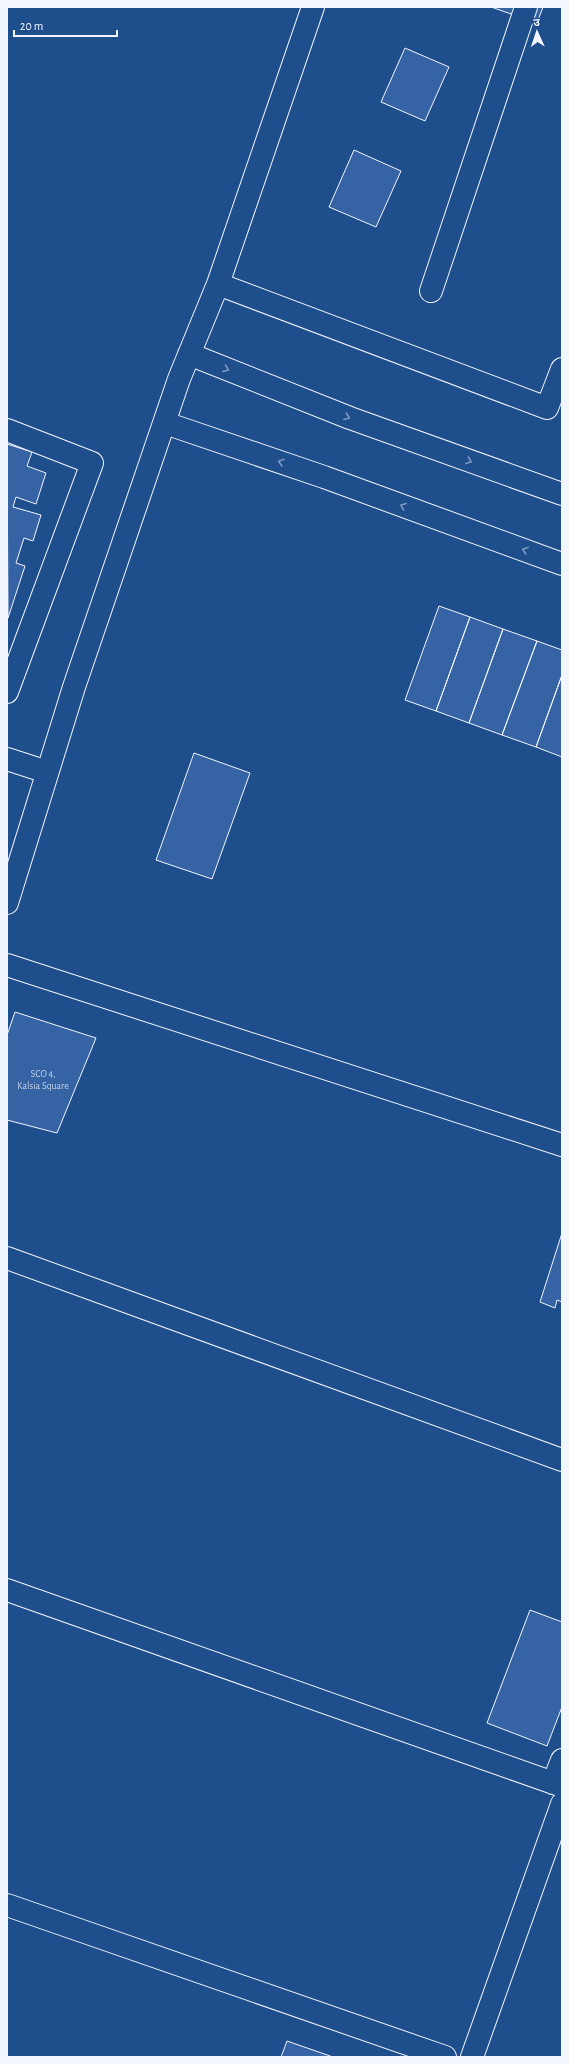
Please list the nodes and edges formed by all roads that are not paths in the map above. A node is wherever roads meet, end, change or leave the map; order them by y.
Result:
1 (313, 7) edge
2 (526, 7) edge
3 (218, 284) junction
4 (432, 291) dead end
5 (190, 354) junction
6 (562, 369) edge
7 (554, 411) edge
8 (164, 423) junction
9 (7, 430) edge
10 (562, 494) edge
11 (562, 564) edge
12 (7, 692) edge
13 (7, 759) edge
14 (47, 772) junction
15 (7, 903) edge
16 (7, 965) edge
17 (562, 1145) edge
18 (7, 1258) edge
19 (562, 1460) edge
20 (7, 1590) edge
21 (562, 1760) edge
22 (557, 1785) edge
23 (562, 1804) edge
24 (7, 1906) edge
25 (445, 2057) edge
26 (472, 2057) edge

1 - 3 street
2 - 4 street
3 - 5 street
3 - 7 street
5 - 8 street
5 -> 10 street
6 - 7 street
11 -> 8 street
8 - 14 street
9 - 12 street
13 - 14 street
14 - 15 street
16 - 17 street
18 - 19 street
20 - 22 street
21 - 22 street
23 - 26 street
24 - 25 street

